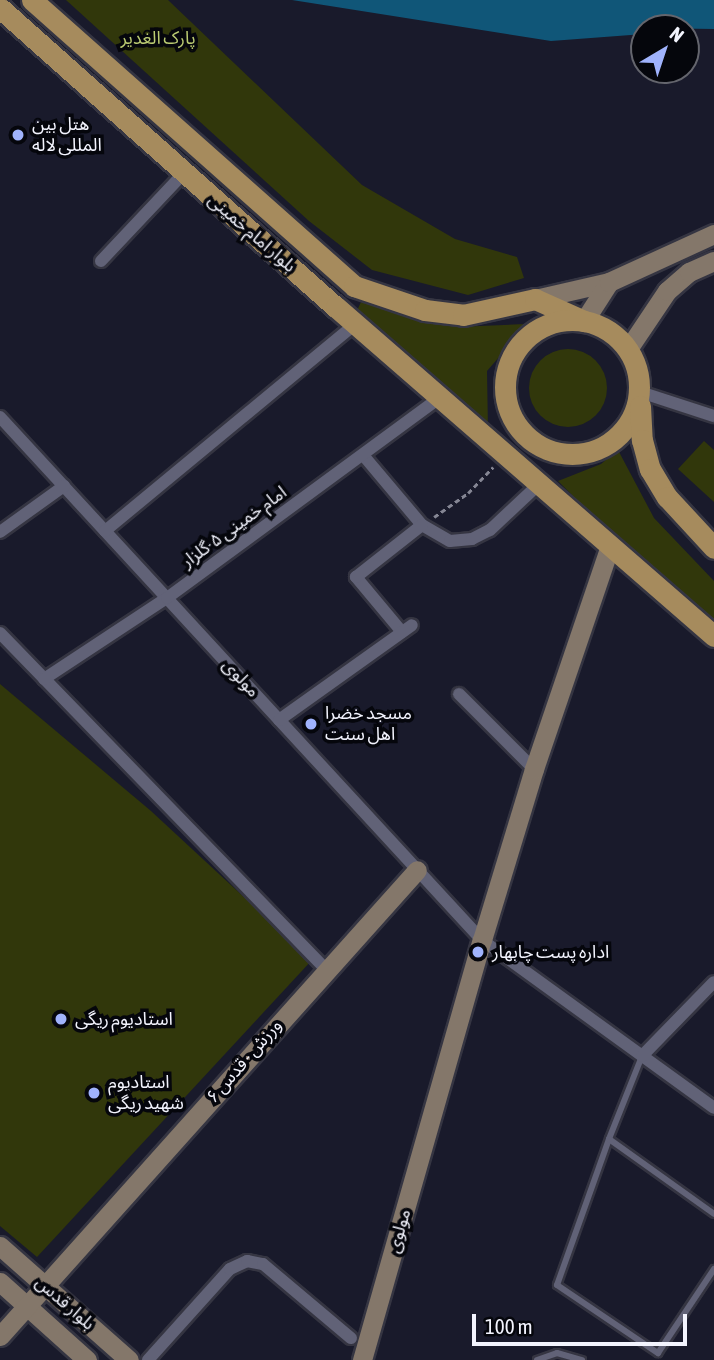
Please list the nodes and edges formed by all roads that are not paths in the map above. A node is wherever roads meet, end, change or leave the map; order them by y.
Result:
1 (32, 0) edge
2 (0, 8) edge
3 (184, 173) junction
4 (714, 234) edge
5 (676, 250) junction
6 (101, 261) dead end
7 (714, 261) edge
8 (689, 272) junction
9 (609, 282) junction
10 (354, 286) junction
11 (535, 299) junction
12 (336, 307) junction
13 (584, 321) junction
14 (355, 324) junction
15 (628, 349) junction
16 (640, 392) junction
17 (439, 398) junction
18 (714, 416) edge
19 (0, 417) edge
20 (532, 442) junction
21 (505, 454) junction
22 (363, 455) junction
23 (539, 484) junction
24 (64, 486) junction
25 (422, 525) junction
26 (105, 531) junction
27 (0, 532) edge
28 (610, 546) junction
29 (714, 548) edge
30 (167, 598) junction
31 (714, 636) edge
32 (2, 640) edge
33 (44, 679) junction
34 (459, 694) dead end
35 (279, 720) junction
36 (534, 769) junction
37 (417, 870) junction
38 (482, 940) junction
39 (326, 969) junction
40 (714, 982) edge
41 (642, 1056) junction
42 (714, 1108) edge
43 (609, 1139) junction
44 (714, 1214) edge
45 (0, 1246) edge
46 (714, 1269) edge
47 (0, 1282) edge
48 (46, 1286) junction
49 (26, 1306) junction
50 (0, 1336) edge
51 (351, 1338) dead end
52 (87, 1360) edge
53 (129, 1360) edge
54 (148, 1360) edge
55 (362, 1360) edge
56 (537, 1360) edge
57 (582, 1360) edge

1 - 10 main road, بلوار امام خمینی
2 - 3 main road, بلوار امام خمینی
3 - 6 street
3 - 12 main road, بلوار امام خمینی
4 - 5 street
5 - 8 street
5 - 9 street
7 - 8 street
8 - 15 street
9 - 11 street
9 - 13 street
10 - 11 main road, بلوار امام خمینی
10 - 12 main road
11 - 13 main road
12 - 14 main road, بلوار امام خمینی
13 - 15 main road
13 - 20 main road
14 - 17 main road, بلوار امام خمینی
14 - 26 street
15 - 16 main road
16 - 18 street
16 - 20 main road
16 - 29 main road
17 - 21 main road, بلوار امام خمینی
17 - 22 street, امام خمینی ۵-گلزار
19 - 24 street, مولوی
20 - 21 main road
20 - 23 main road
21 - 23 main road, بلوار امام خمینی
22 - 25 street
22 - 30 street, امام خمینی ۵-گلزار
23 - 25 street
23 - 28 main road, بلوار امام خمینی
24 - 26 street, مولوی
24 - 27 street
25 - 35 street
26 - 30 street, مولوی
28 - 31 main road, بلوار امام خمینی
28 - 36 street, مولوی
30 - 33 street, امام خمینی ۵-گلزار
30 - 35 street, مولوی
32 - 33 street
33 - 39 street
34 - 36 street
35 - 37 street, مولوی
36 - 38 street, مولوی
37 - 38 street, مولوی
37 - 39 street, ورزش - قدس ۶
38 - 41 street, مولوی
38 - 55 street, مولوی
39 - 48 street, ورزش - قدس ۶
40 - 41 street
41 - 42 street, مولوی
41 - 43 lane
43 - 44 lane
43 - 46 lane
45 - 48 street, بلوار قدس
47 - 49 street, بلوار قدس
48 - 49 street, ورزش - قدس ۶
48 - 53 street, بلوار قدس
49 - 50 street, ورزش - قدس ۶
49 - 52 street, بلوار قدس
51 - 54 street
56 - 57 lane

